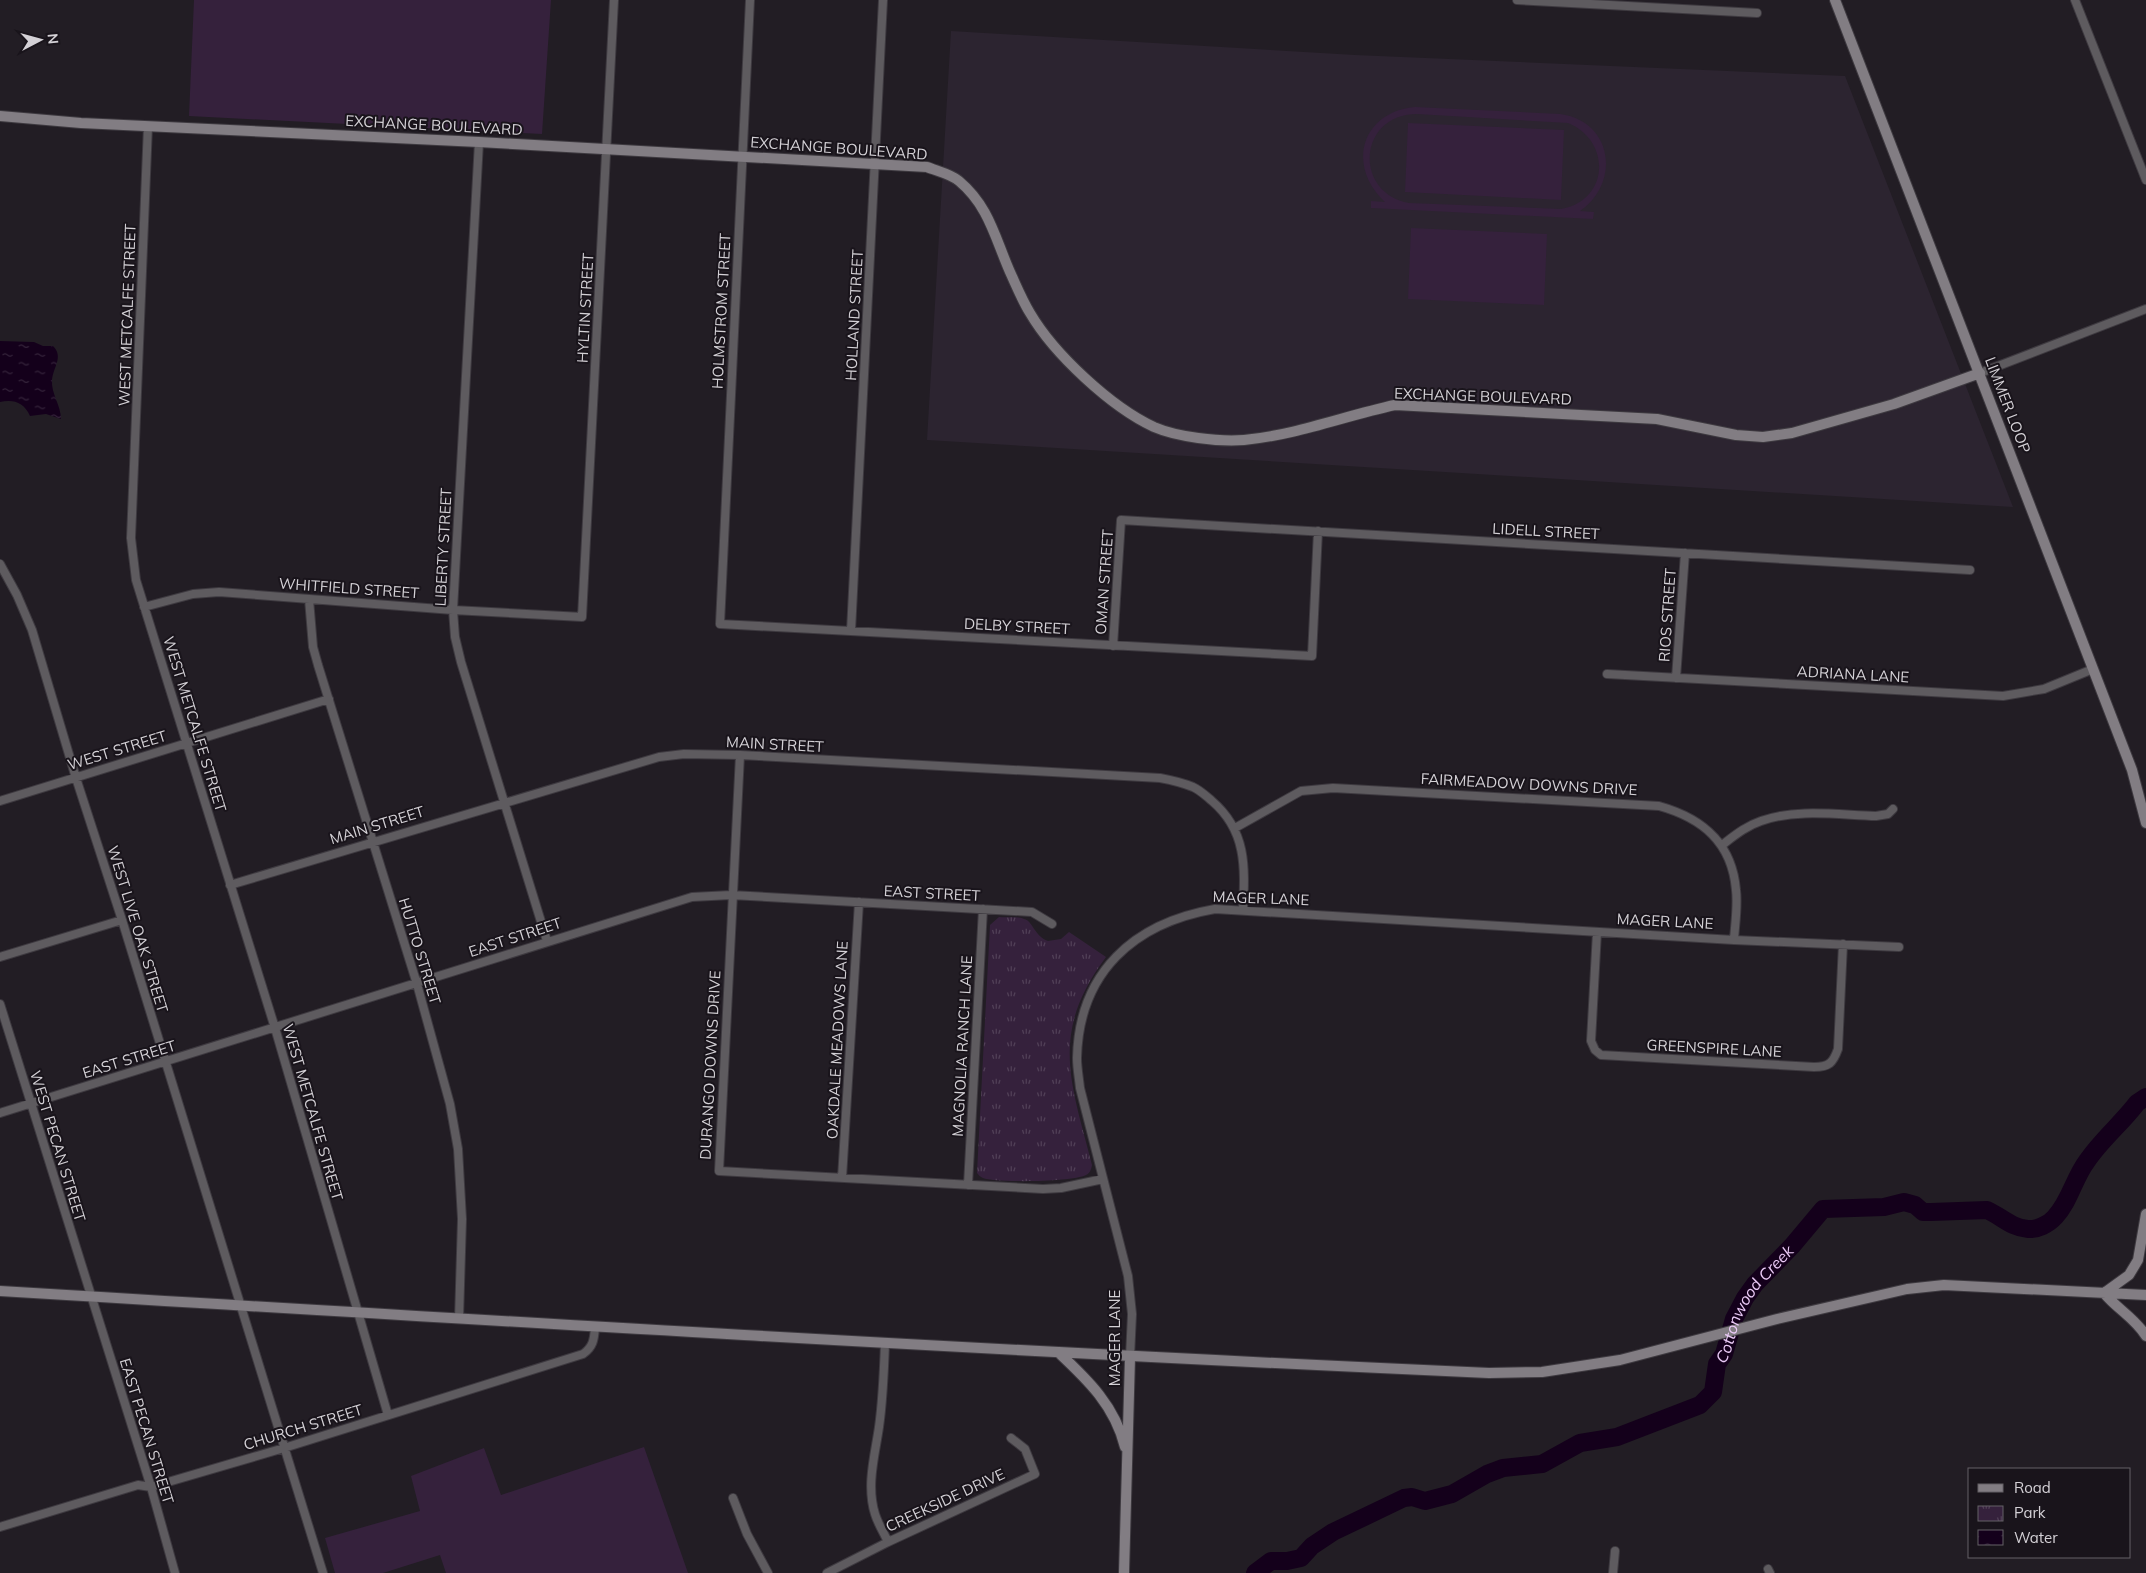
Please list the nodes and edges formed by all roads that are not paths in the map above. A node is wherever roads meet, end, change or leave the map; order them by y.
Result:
1 (614, 0) edge
2 (750, 0) edge
3 (883, 0) edge
4 (1517, 0) edge
5 (1835, 0) edge
6 (2075, 0) edge
7 (1757, 13) dead end
8 (0, 116) edge
9 (148, 126) junction
10 (479, 142) junction
11 (607, 149) junction
12 (742, 156) junction
13 (876, 163) junction
14 (2146, 180) edge
15 (2146, 309) edge
16 (1980, 373) junction
17 (1121, 520) joint
18 (1318, 531) junction
19 (1686, 553) junction
20 (0, 564) edge
21 (1970, 570) dead end
22 (309, 599) junction
23 (144, 607) junction
24 (453, 610) junction
25 (582, 617) joint
26 (720, 624) joint
27 (851, 631) junction
28 (1113, 646) junction
29 (2093, 669) junction
30 (1606, 674) dead end
31 (1676, 678) junction
32 (329, 699) junction
33 (187, 743) junction
34 (740, 755) junction
35 (76, 778) junction
36 (0, 801) edge
37 (506, 802) junction
38 (1893, 810) dead end
39 (2146, 823) edge
40 (1235, 828) junction
41 (372, 841) junction
42 (1722, 845) junction
43 (230, 884) junction
44 (731, 895) junction
45 (859, 902) junction
46 (983, 909) junction
47 (1243, 910) junction
48 (122, 920) junction
49 (1052, 924) dead end
50 (1597, 932) junction
51 (1734, 940) junction
52 (547, 941) junction
53 (1844, 944) junction
54 (1899, 947) dead end
55 (0, 957) edge
56 (417, 984) junction
57 (0, 1004) edge
58 (275, 1028) junction
59 (165, 1062) junction
60 (30, 1104) junction
61 (0, 1113) edge
62 (842, 1178) junction
63 (1103, 1179) junction
64 (968, 1185) junction
65 (2146, 1214) edge
66 (0, 1292) edge
67 (2104, 1293) junction
68 (2146, 1295) edge
69 (92, 1297) junction
70 (240, 1306) junction
71 (357, 1313) junction
72 (459, 1319) junction
73 (595, 1328) junction
74 (2146, 1336) edge
75 (885, 1343) junction
76 (1058, 1352) junction
77 (1130, 1357) junction
78 (388, 1415) junction
79 (1011, 1438) dead end
80 (284, 1448) junction
81 (1128, 1457) junction
82 (151, 1487) junction
83 (733, 1498) dead end
84 (0, 1527) edge
85 (888, 1542) junction
86 (1615, 1551) dead end
87 (175, 1573) edge
88 (323, 1573) edge
89 (768, 1573) edge
90 (827, 1573) edge
91 (1124, 1573) edge
92 (1613, 1573) edge

1 - 11 street, HYLTIN STREET
2 - 12 street, HOLMSTROM STREET
3 - 13 street, HOLLAND STREET
4 - 7 street
5 - 16 street, LIMMER LOOP
6 - 14 street
8 - 9 street, EXCHANGE BOULEVARD
9 - 10 street, EXCHANGE BOULEVARD
9 - 23 street, WEST METCALFE STREET
10 - 11 street, EXCHANGE BOULEVARD
10 - 24 street, LIBERTY STREET
11 - 12 street, EXCHANGE BOULEVARD
11 - 25 street, HYLTIN STREET
12 - 13 street, EXCHANGE BOULEVARD
12 - 26 street, HOLMSTROM STREET
13 - 16 street, EXCHANGE BOULEVARD
13 - 27 street, HOLLAND STREET
15 - 16 street
16 - 29 street, LIMMER LOOP
17 - 18 street, LIDELL STREET
17 - 28 street, OMAN STREET
18 - 19 street, LIDELL STREET
18 - 28 street, DELBY STREET
19 - 21 street, LIDELL STREET
19 - 31 street, RIOS STREET
20 - 35 street, WEST LIVE OAK STREET
22 - 23 street, WHITFIELD STREET
22 - 24 street, WHITFIELD STREET
22 - 32 street, HUTTO STREET
23 - 33 street, WEST METCALFE STREET
24 - 25 street, WHITFIELD STREET
24 - 37 street, LIBERTY STREET
26 - 27 street, DELBY STREET
27 - 28 street, DELBY STREET
29 - 31 street, ADRIANA LANE
29 - 39 street, LIMMER LOOP
30 - 31 street, ADRIANA LANE
32 - 33 street, WEST STREET
32 - 41 street, HUTTO STREET
33 - 35 street, WEST STREET
33 - 43 street, WEST METCALFE STREET
34 - 37 street, MAIN STREET
34 - 40 street, MAIN STREET
34 - 44 street, DURANGO DOWNS DRIVE
35 - 36 street, WEST STREET
35 - 48 street, WEST LIVE OAK STREET
37 - 41 street, MAIN STREET
37 - 52 street, LIBERTY STREET
38 - 42 street
40 - 42 street, FAIRMEADOW DOWNS DRIVE
40 - 47 street, MAIN STREET
41 - 43 street, MAIN STREET
41 - 56 street, HUTTO STREET
42 - 51 street, FAIRMEADOW DOWNS DRIVE
43 - 58 street, WEST METCALFE STREET
44 - 45 street, EAST STREET
44 - 52 street, EAST STREET
44 - 62 street, DURANGO DOWNS DRIVE
45 - 46 street, EAST STREET
45 - 62 street, OAKDALE MEADOWS LANE
46 - 49 street, EAST STREET
46 - 64 street, MAGNOLIA RANCH LANE
47 - 50 street, MAGER LANE
47 - 63 street, MAGER LANE
48 - 55 street
48 - 59 street, WEST LIVE OAK STREET
50 - 51 street, MAGER LANE
50 - 53 street, GREENSPIRE LANE
51 - 53 street, MAGER LANE
52 - 56 street, EAST STREET
53 - 54 street, MAGER LANE
56 - 58 street, EAST STREET
56 - 72 street, HUTTO STREET
57 - 60 street, WEST PECAN STREET
58 - 59 street, EAST STREET
58 - 71 street, WEST METCALFE STREET
59 - 60 street, EAST STREET
59 - 70 street, WEST LIVE OAK STREET
60 - 61 street, EAST STREET
60 - 69 street, WEST PECAN STREET
62 - 64 street, DURANGO DOWNS DRIVE
63 - 64 street, DURANGO DOWNS DRIVE
63 - 77 street, MAGER LANE
65 - 67 street
66 - 69 street
67 - 68 street
67 - 74 street
67 - 77 street
69 - 70 street
69 - 82 street, EAST PECAN STREET
70 - 71 street
70 - 80 street, WEST LIVE OAK STREET
71 - 72 street
71 - 78 street, WEST METCALFE STREET
72 - 73 street
73 - 75 street
73 - 78 street, CHURCH STREET
75 - 76 street
75 - 85 street
76 - 77 street
76 - 81 street
77 - 81 street, MAGER LANE
78 - 80 street, CHURCH STREET
79 - 85 street, CREEKSIDE DRIVE
80 - 82 street, CHURCH STREET
80 - 88 street, WEST LIVE OAK STREET
81 - 91 street, MAGER LANE
82 - 84 street, CHURCH STREET
82 - 87 street, EAST PECAN STREET
83 - 89 street
85 - 90 street, CREEKSIDE DRIVE
86 - 92 street

